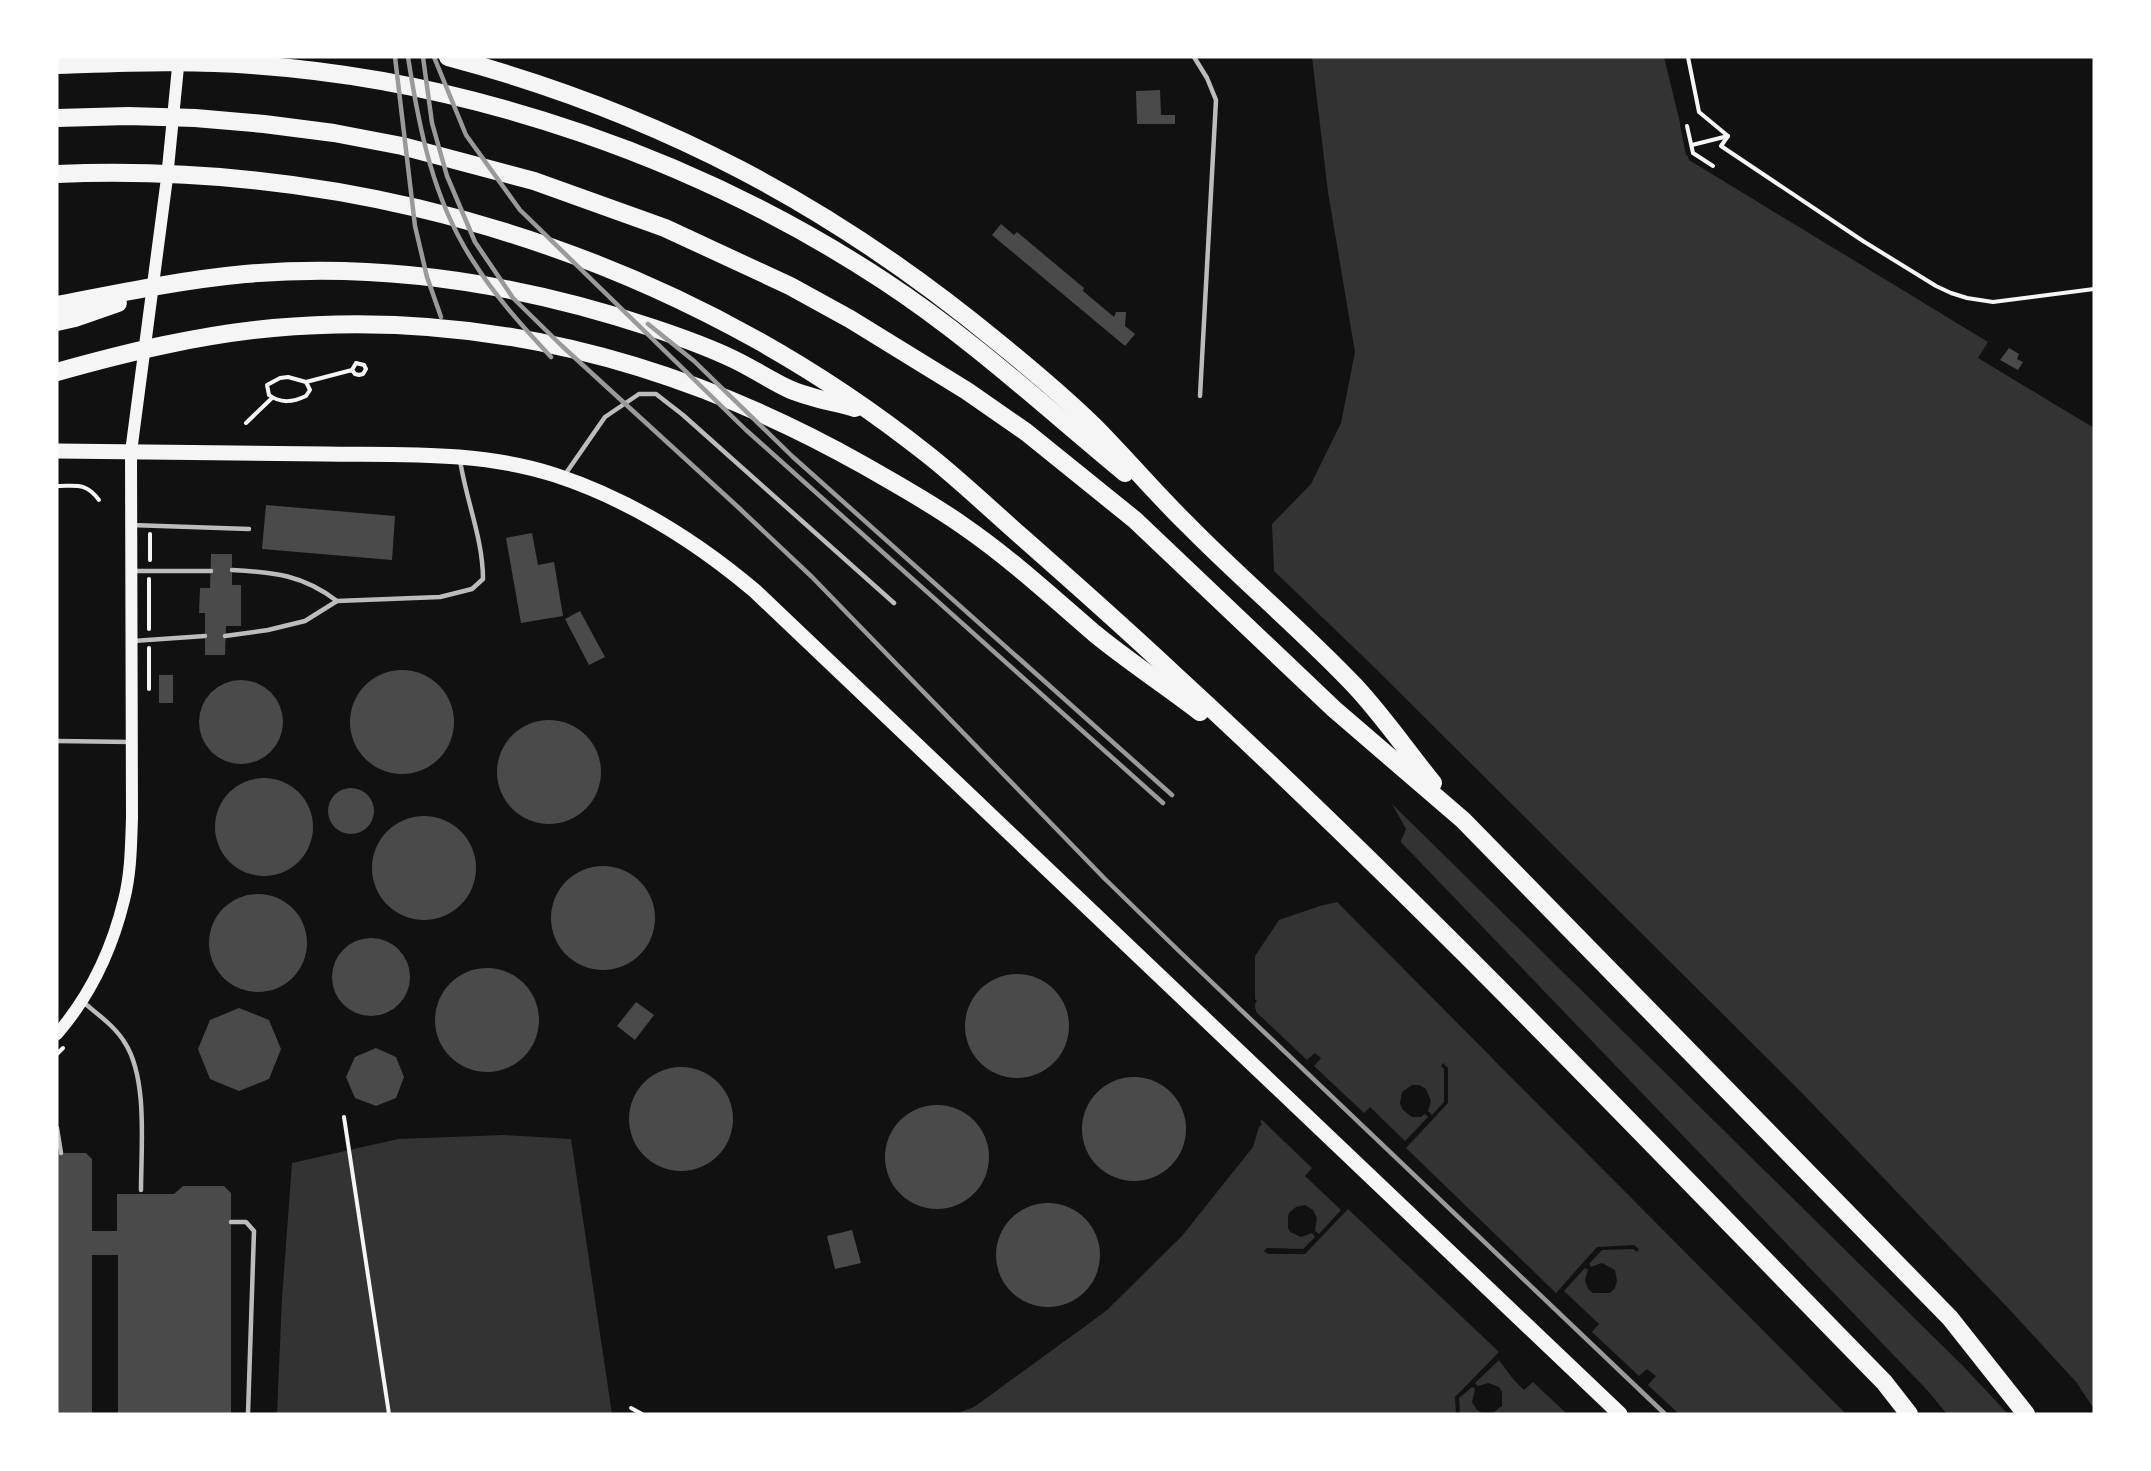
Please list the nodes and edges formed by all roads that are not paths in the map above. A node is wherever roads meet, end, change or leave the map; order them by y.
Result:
1 (179, 57) edge
2 (448, 57) edge
3 (1194, 57) edge
4 (57, 65) edge
5 (57, 118) edge
6 (57, 174) edge
7 (57, 305) edge
8 (69, 314) edge
9 (57, 372) edge
10 (1200, 396) dead end
11 (872, 414) junction
12 (57, 451) edge
13 (131, 452) junction
14 (460, 458) junction
15 (563, 478) junction
16 (1186, 524) junction
17 (132, 525) junction
18 (249, 529) dead end
19 (232, 570) dead end
20 (132, 571) junction
21 (211, 571) dead end
22 (337, 601) junction
23 (894, 603) dead end
24 (205, 636) dead end
25 (225, 636) dead end
26 (132, 641) junction
27 (57, 741) edge
28 (132, 742) junction
29 (1275, 767) junction
30 (1462, 820) junction
31 (82, 1001) junction
32 (57, 1034) edge
33 (57, 1128) edge
34 (61, 1153) dead end
35 (141, 1190) dead end
36 (231, 1222) dead end
37 (248, 1414) edge
38 (1620, 1414) edge
39 (1909, 1414) edge
40 (2026, 1414) edge

1 - 13 main road
2 - 16 highway
3 - 10 lane
4 - 16 highway
5 - 30 highway
6 - 11 highway
7 - 8 highway
8 - 11 highway
9 - 29 highway
11 - 29 highway
12 - 13 main road
13 - 14 main road
13 - 17 main road
14 - 15 main road
14 - 22 lane
15 - 23 lane
15 - 38 main road
16 - 30 highway
17 - 18 lane
17 - 20 main road
19 - 22 lane
20 - 21 lane
20 - 26 main road
22 - 25 lane
24 - 26 lane
26 - 28 main road
27 - 28 lane
28 - 31 main road
29 - 39 highway
30 - 40 highway
31 - 32 main road
31 - 35 lane
33 - 34 lane
36 - 37 lane

